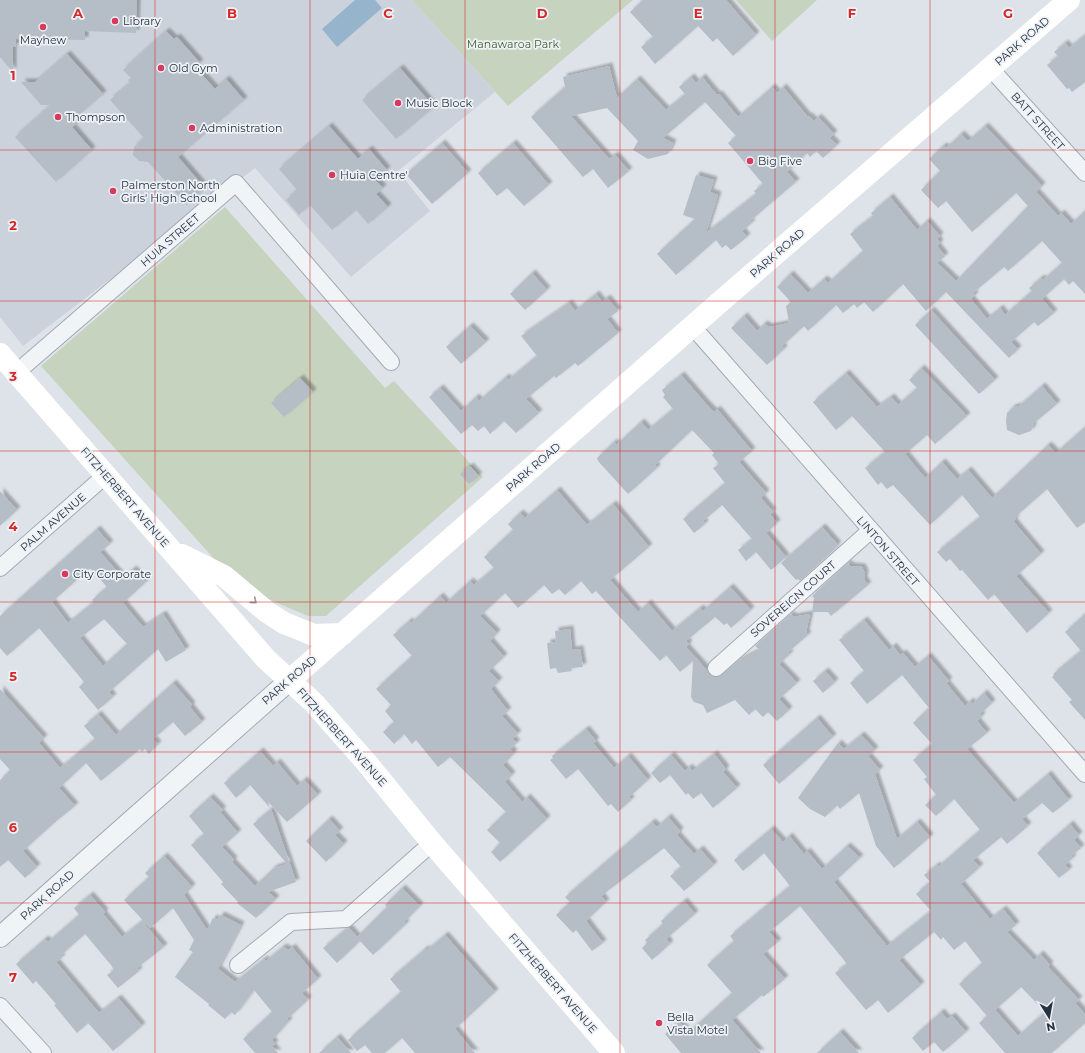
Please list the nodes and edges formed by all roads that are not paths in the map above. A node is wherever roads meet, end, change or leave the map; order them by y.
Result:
1 (1069, 0) edge
2 (990, 69) junction
3 (1085, 173) edge
4 (693, 327) junction
5 (0, 354) edge
6 (392, 362) dead end
7 (16, 373) junction
8 (106, 475) junction
9 (870, 531) junction
10 (171, 550) junction
11 (0, 568) edge
12 (343, 634) junction
13 (716, 668) dead end
14 (290, 680) junction
15 (1085, 774) edge
16 (432, 843) junction
17 (0, 937) edge
18 (238, 965) dead end
19 (0, 1006) edge
20 (43, 1053) edge
21 (614, 1053) edge

1 - 2 main road, PARK ROAD
2 - 3 street, BATT STREET
2 - 4 main road, PARK ROAD
4 - 9 street, LINTON STREET
4 - 12 main road, PARK ROAD
5 - 7 main road, FITZHERBERT AVENUE
6 - 7 street, HUIA STREET
7 - 8 main road, FITZHERBERT AVENUE
8 - 10 main road, FITZHERBERT AVENUE
8 - 11 street, PALM AVENUE
9 - 13 street, SOVEREIGN COURT
9 - 15 street, LINTON STREET
10 -> 12 main road
10 - 14 main road, FITZHERBERT AVENUE
12 - 14 main road, PARK ROAD
14 - 16 main road, FITZHERBERT AVENUE
14 - 17 street, PARK ROAD
16 - 18 street
16 - 21 main road, FITZHERBERT AVENUE
19 - 20 street

